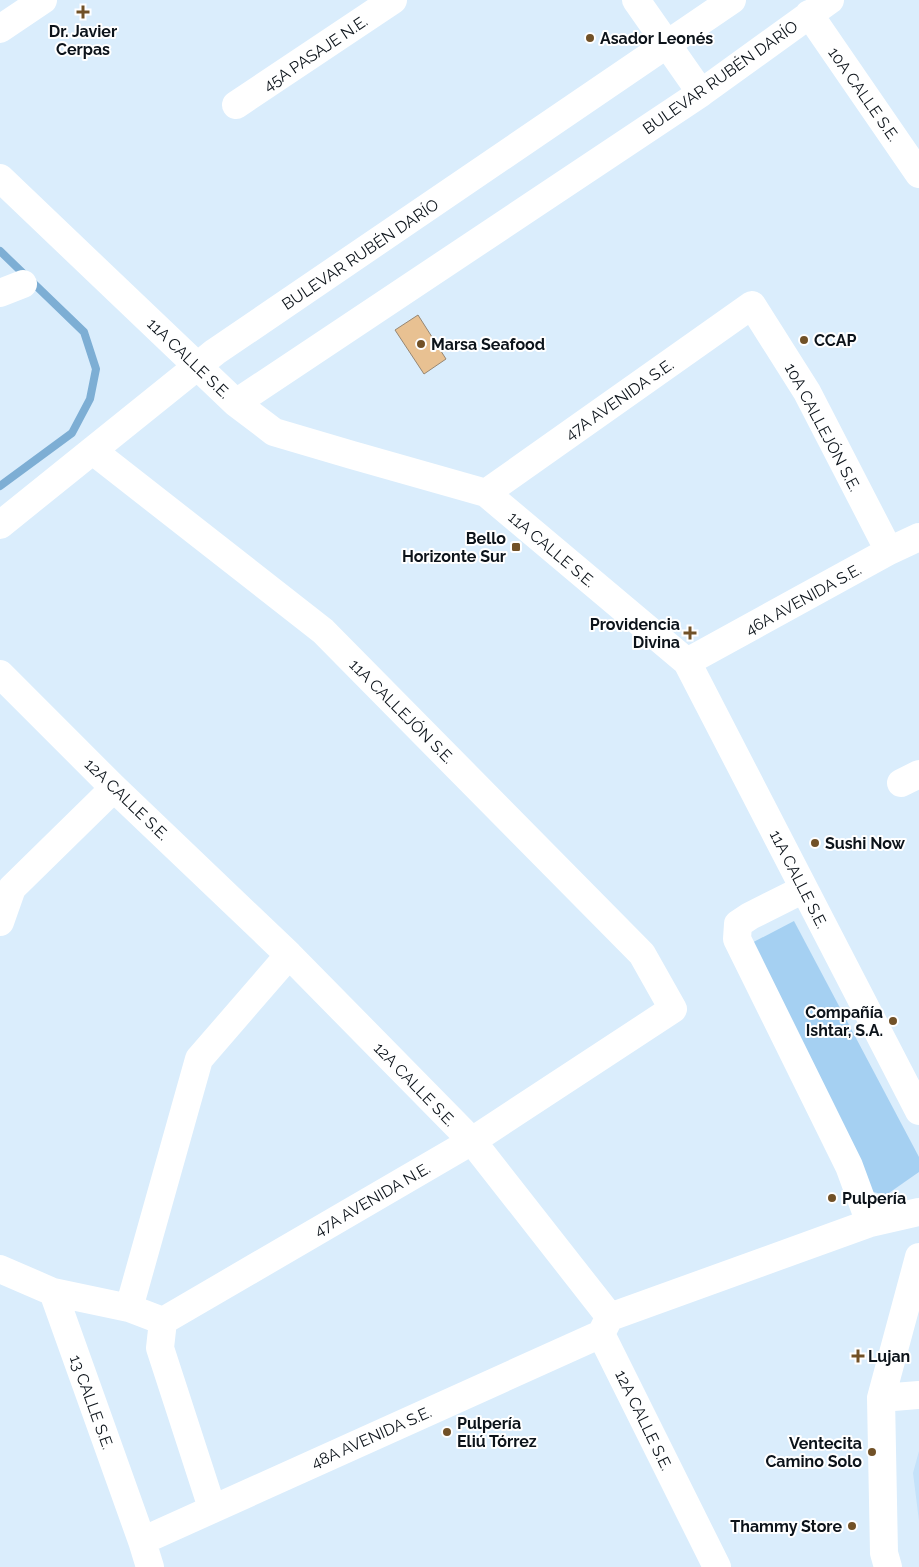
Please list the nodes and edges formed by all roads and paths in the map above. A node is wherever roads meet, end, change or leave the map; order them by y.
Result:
1 (43, 0) edge
2 (393, 0) edge
3 (636, 0) edge
4 (732, 0) edge
5 (819, 7) edge
6 (0, 29) edge
7 (668, 44) junction
8 (701, 93) junction
9 (236, 105) dead end
10 (919, 174) edge
11 (0, 178) edge
12 (752, 305) joint
13 (198, 365) junction
14 (236, 403) junction
15 (93, 451) junction
16 (486, 493) junction
17 (0, 526) edge
18 (919, 537) edge
19 (889, 551) junction
20 (687, 662) junction
21 (0, 674) edge
22 (114, 788) junction
23 (804, 889) junction
24 (0, 922) edge
25 (289, 955) junction
26 (673, 1009) joint
27 (919, 1111) edge
28 (472, 1142) junction
29 (919, 1212) edge
30 (870, 1223) junction
31 (919, 1256) edge
32 (0, 1269) edge
33 (53, 1292) junction
34 (129, 1308) junction
35 (163, 1321) junction
36 (606, 1326) junction
37 (919, 1395) edge
38 (881, 1398) junction
39 (212, 1508) junction
40 (142, 1541) junction
41 (150, 1567) edge
42 (718, 1567) edge
43 (888, 1567) edge

1 - 6 street
2 - 9 street, 45A PASAJE N.E.
3 - 7 street
4 - 7 street, BULEVAR RUBÉN DARÍO
5 - 8 street, BULEVAR RUBÉN DARÍO
5 - 10 street, 10A CALLE S.E.
7 - 8 street
7 - 13 street, BULEVAR RUBÉN DARÍO
8 - 14 street, BULEVAR RUBÉN DARÍO
11 - 13 street, 11A CALLE S.E.
12 - 16 street, 47A AVENIDA S.E.
12 - 19 street, 10A CALLEJÓN S.E.
13 - 14 street, 11A CALLE S.E.
13 - 15 street, BULEVAR RUBÉN DARÍO
14 - 16 street, 11A CALLE S.E.
15 - 17 street, BULEVAR RUBÉN DARÍO
15 - 26 street, 11A CALLEJÓN S.E.
16 - 20 street, 11A CALLE S.E.
18 - 19 street, 46A AVENIDA S.E.
19 - 20 street, 46A AVENIDA S.E.
20 - 23 street, 11A CALLE S.E.
21 - 22 street, 12A CALLE S.E.
22 - 24 street
22 - 25 street, 12A CALLE S.E.
23 - 27 street, 11A CALLE S.E.
23 - 30 street
25 - 28 street, 12A CALLE S.E.
25 - 34 street
26 - 28 street, 47A AVENIDA N.E.
28 - 35 street, 47A AVENIDA N.E.
28 - 36 street, 12A CALLE S.E.
29 - 30 street, 48A AVENIDA S.E.
30 - 36 street, 48A AVENIDA S.E.
31 - 38 street
32 - 33 street
33 - 34 street
33 - 40 street, 13 CALLE S.E.
34 - 35 street
35 - 39 street
36 - 39 street, 48A AVENIDA S.E.
36 - 42 street, 12A CALLE S.E.
37 - 38 street
38 - 43 street
39 - 40 street, 48A AVENIDA S.E.
40 - 41 street, 13 CALLE S.E.

